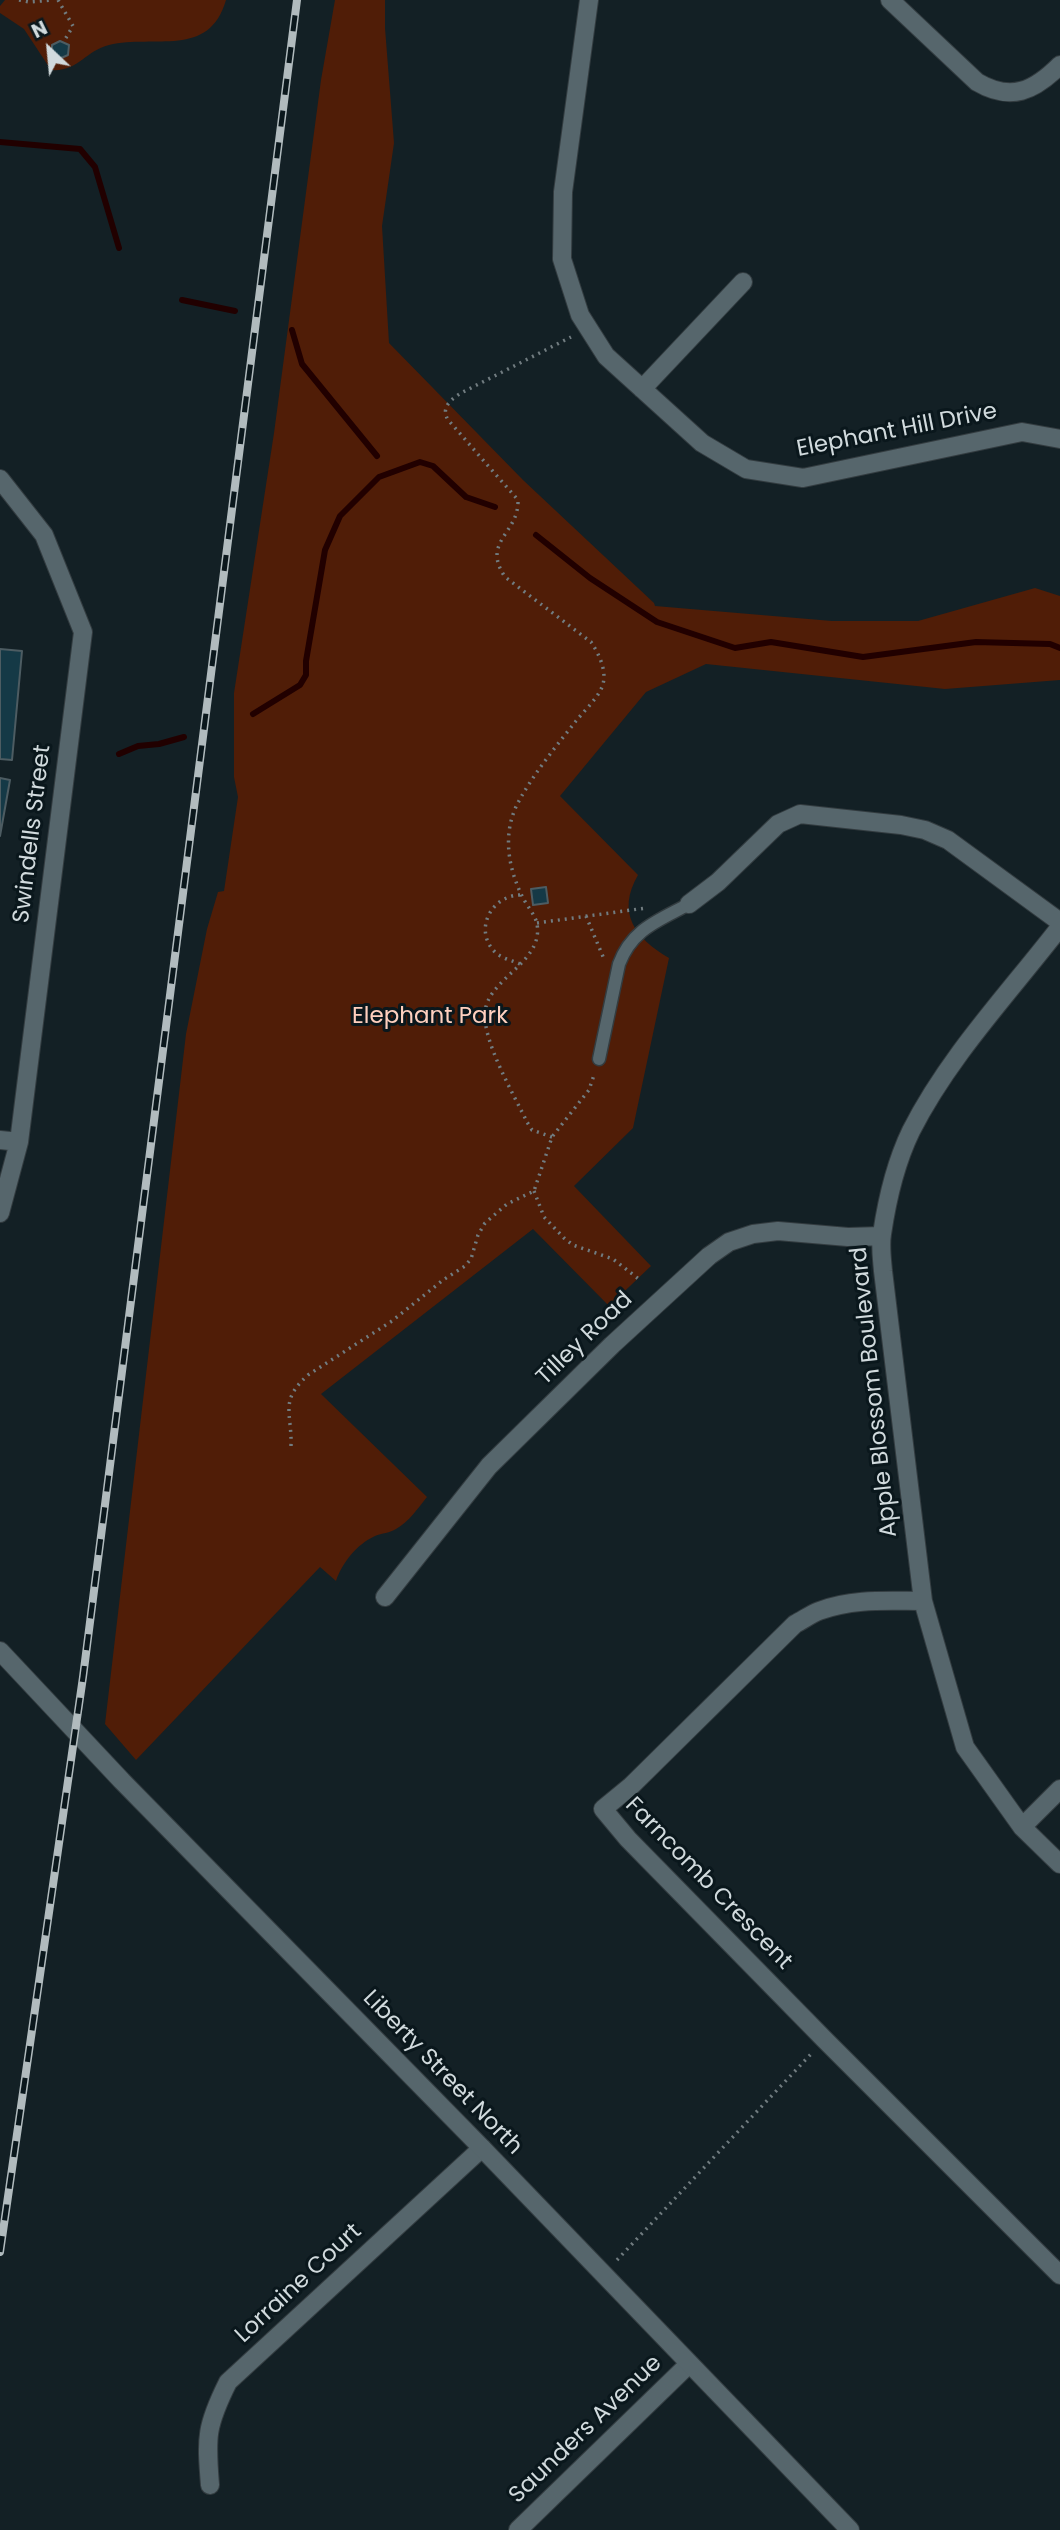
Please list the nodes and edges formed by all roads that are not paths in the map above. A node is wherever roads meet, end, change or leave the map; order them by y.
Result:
1 (589, 0) edge
2 (890, 0) edge
3 (1060, 65) edge
4 (743, 282) dead end
5 (642, 389) junction
6 (1060, 439) edge
7 (0, 479) edge
8 (689, 904) joint
9 (1060, 925) edge
10 (599, 1059) road end
11 (0, 1140) edge
12 (19, 1142) junction
13 (0, 1213) edge
14 (881, 1236) junction
15 (385, 1597) dead end
16 (923, 1601) junction
17 (0, 1651) edge
18 (1060, 1789) edge
19 (1022, 1827) junction
20 (1060, 1864) edge
21 (482, 2148) junction
22 (1060, 2275) edge
23 (688, 2365) junction
24 (210, 2485) dead end
25 (518, 2530) edge
26 (849, 2530) edge

1 - 5 street, Elephant Hill Drive
2 - 3 street
4 - 5 street
5 - 6 street, Elephant Hill Drive
7 - 12 street, Swindells Street
8 - 9 street
8 - 10 lane
9 - 14 street, Apple Blossom Boulevard
11 - 12 street
12 - 13 street, Swindells Street
14 - 15 street, Tilley Road
14 - 16 street, Apple Blossom Boulevard
16 - 19 street, Apple Blossom Boulevard
16 - 22 street, Farncomb Crescent
17 - 21 street, Liberty Street North
18 - 19 street
19 - 20 street, Apple Blossom Boulevard
21 - 23 street, Liberty Street North
21 - 24 street, Lorraine Court
23 - 25 street, Saunders Avenue
23 - 26 street, Liberty Street North

